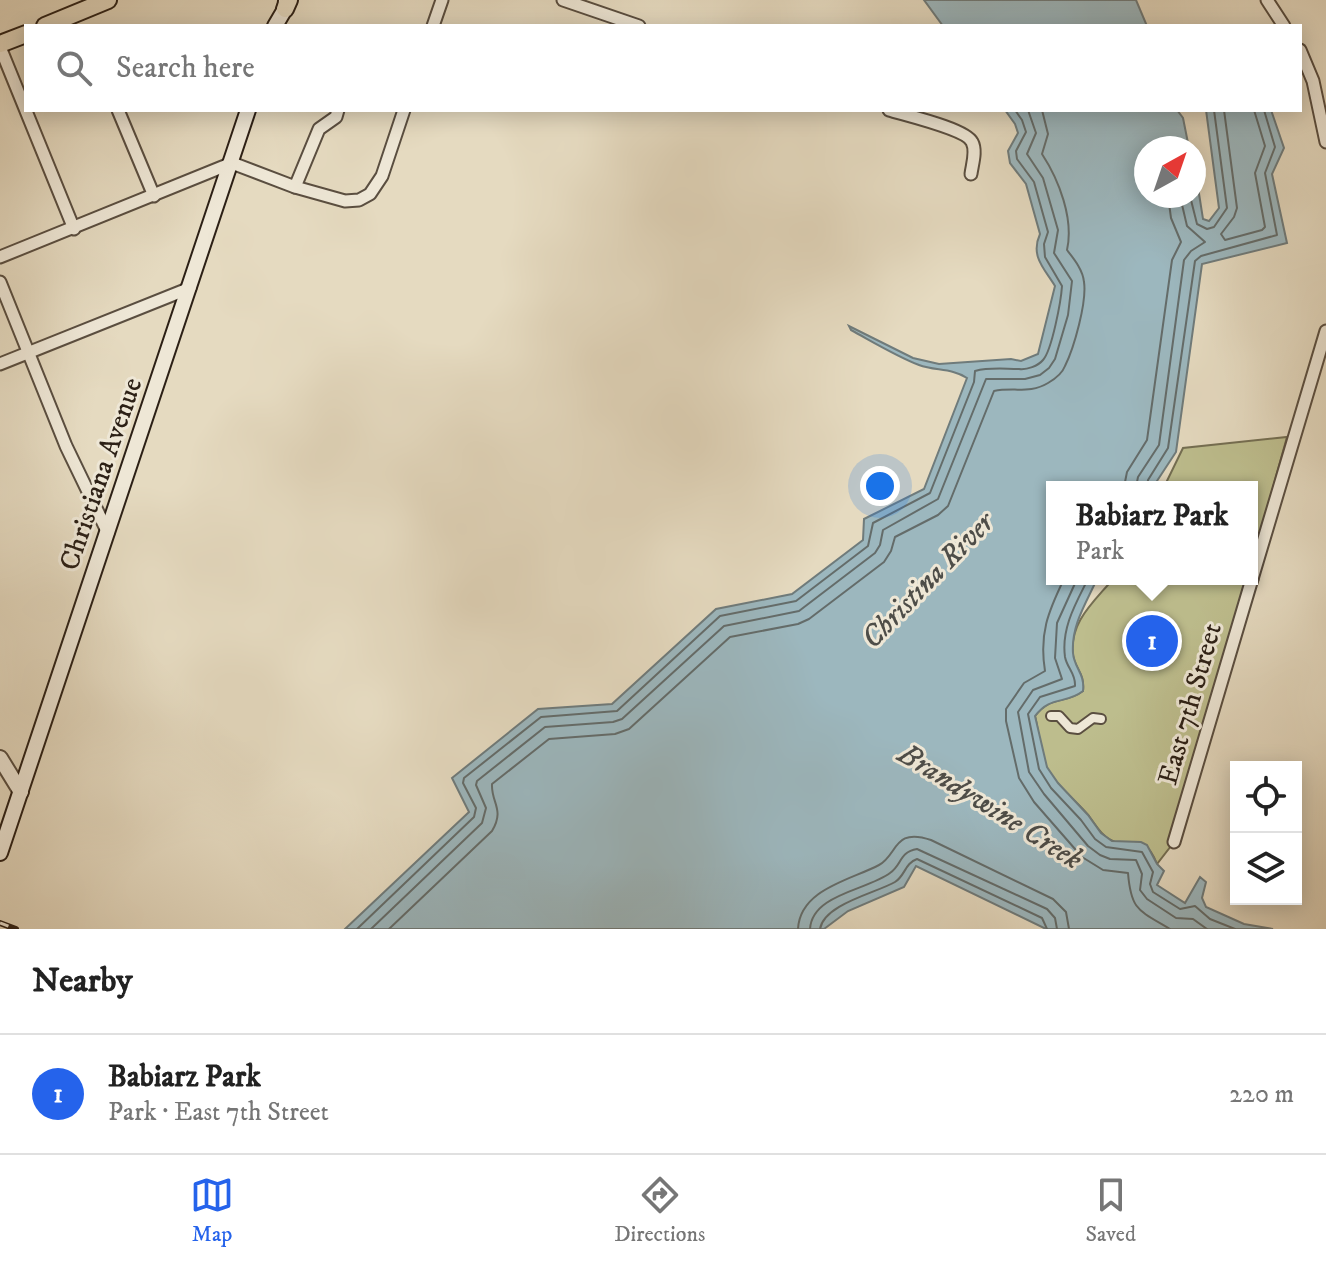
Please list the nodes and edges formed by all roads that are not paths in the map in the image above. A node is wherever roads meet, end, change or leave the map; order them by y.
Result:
1 (108, 0) edge
2 (442, 0) edge
3 (563, 0) edge
4 (1267, 0) edge
5 (284, 2) edge
6 (53, 24) edge
7 (275, 24) edge
8 (434, 24) edge
9 (633, 24) edge
10 (1283, 24) edge
11 (24, 35) edge
12 (0, 45) edge
13 (1302, 55) edge
14 (24, 105) edge
15 (27, 112) edge
16 (119, 112) edge
17 (247, 112) edge
18 (337, 112) edge
19 (403, 112) edge
20 (895, 112) edge
21 (1326, 142) edge
22 (232, 163) junction
23 (971, 174) dead end
24 (295, 187) junction
25 (154, 196) junction
26 (74, 229) junction
27 (0, 257) edge
28 (0, 282) edge
29 (190, 288) junction
30 (1326, 331) edge
31 (29, 352) junction
32 (0, 364) edge
33 (108, 533) junction
34 (1258, 559) edge
35 (1250, 585) edge
36 (1051, 716) dead end
37 (1101, 719) dead end
38 (0, 758) edge
39 (21, 792) junction
40 (1174, 842) dead end
41 (0, 853) edge

1 - 6 main road
2 - 8 street
3 - 9 street
4 - 10 street
5 - 7 main road
11 - 12 main road
12 - 14 street
13 - 21 street
15 - 26 street
16 - 25 street
17 - 22 main road, Christiana Avenue
18 - 24 street
19 - 24 street
20 - 23 street
22 - 24 street
22 - 25 street
22 - 29 main road, Christiana Avenue
25 - 26 street
26 - 27 street
28 - 31 street
29 - 31 street
29 - 33 main road, Christiana Avenue
30 - 34 street, East 7th Street
31 - 32 street
31 - 33 street
33 - 39 main road, Christiana Avenue
35 - 40 street, East 7th Street
36 - 37 street
38 - 39 main road
39 - 41 main road, Christiana Avenue

